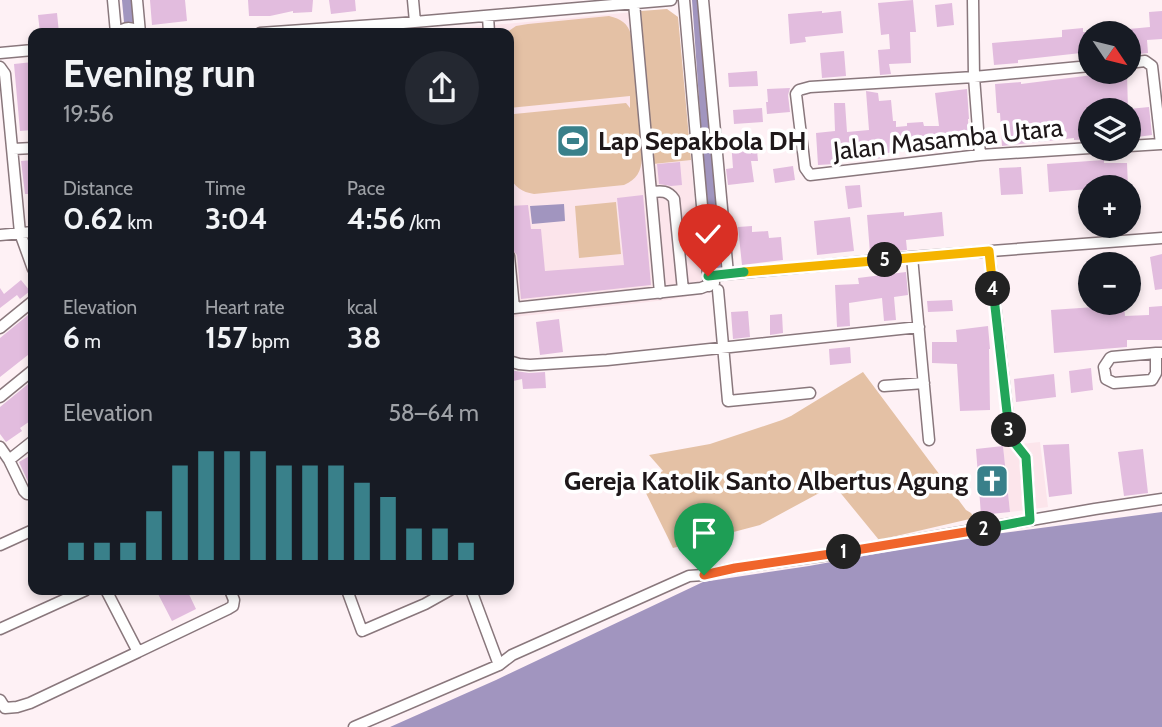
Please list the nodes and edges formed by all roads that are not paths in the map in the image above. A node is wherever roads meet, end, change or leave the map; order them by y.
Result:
1 (113, 0) edge
2 (137, 0) edge
3 (413, 0) edge
4 (671, 0) edge
5 (684, 0) edge
6 (703, 0) edge
7 (972, 0) edge
8 (634, 3) junction
9 (488, 16) junction
10 (415, 22) junction
11 (117, 28) edge
12 (139, 28) edge
13 (330, 28) edge
14 (489, 28) edge
15 (28, 50) edge
16 (0, 53) edge
17 (1141, 61) edge
18 (0, 67) edge
19 (1078, 67) edge
20 (974, 77) junction
21 (1141, 146) edge
22 (1162, 146) edge
23 (28, 148) edge
24 (13, 149) junction
25 (1078, 149) edge
26 (980, 155) junction
27 (651, 192) junction
28 (28, 232) edge
29 (20, 233) junction
30 (0, 235) edge
31 (1162, 238) edge
32 (989, 251) junction
33 (28, 256) edge
34 (912, 257) junction
35 (728, 274) junction
36 (712, 284) junction
37 (682, 290) junction
38 (660, 293) junction
39 (28, 306) edge
40 (514, 308) edge
41 (919, 327) junction
42 (0, 328) edge
43 (722, 346) junction
44 (1159, 353) edge
45 (514, 362) edge
46 (28, 374) edge
47 (924, 383) junction
48 (884, 386) dead end
49 (810, 393) dead end
50 (0, 397) edge
51 (929, 440) dead end
52 (28, 445) edge
53 (0, 447) edge
54 (9, 460) junction
55 (28, 494) edge
56 (1162, 499) edge
57 (1030, 520) junction
58 (28, 532) edge
59 (0, 545) edge
60 (75, 595) edge
61 (109, 595) edge
62 (232, 595) edge
63 (349, 595) edge
64 (441, 595) edge
65 (473, 595) edge
66 (0, 629) edge
67 (138, 652) junction
68 (499, 665) junction
69 (0, 700) edge
70 (354, 727) edge

1 - 11 street
2 - 12 street
3 - 10 street
4 - 8 street
5 - 36 street
6 - 35 street
7 - 20 street
8 - 9 street
8 - 27 street
9 - 10 street
9 - 14 street
10 - 13 street
15 - 16 street
17 - 22 street
18 - 24 street
19 - 20 street
20 - 26 street
20 - 26 street, Jalan Masamba Utara
21 - 22 street
23 - 24 street
24 - 29 street
25 - 26 street, Jalan Masamba Utara
27 - 37 street
27 - 38 street
28 - 29 street
29 - 30 street
29 - 33 street
31 - 32 street
32 - 34 street
32 - 57 street
34 - 35 street
34 - 41 street
35 - 36 street
36 - 37 street
36 - 43 street
37 - 38 street
38 - 40 street
39 - 42 street
41 - 43 street
41 - 47 street
43 - 45 street
43 - 49 street
44 - 44 street
46 - 50 street
47 - 48 street
47 - 51 street
52 - 54 street
53 - 54 street
54 - 55 street
56 - 57 street
57 - 68 street
58 - 59 street
60 - 66 street
61 - 67 street
62 - 67 street
63 - 64 street
65 - 68 street
67 - 69 street
68 - 70 street

